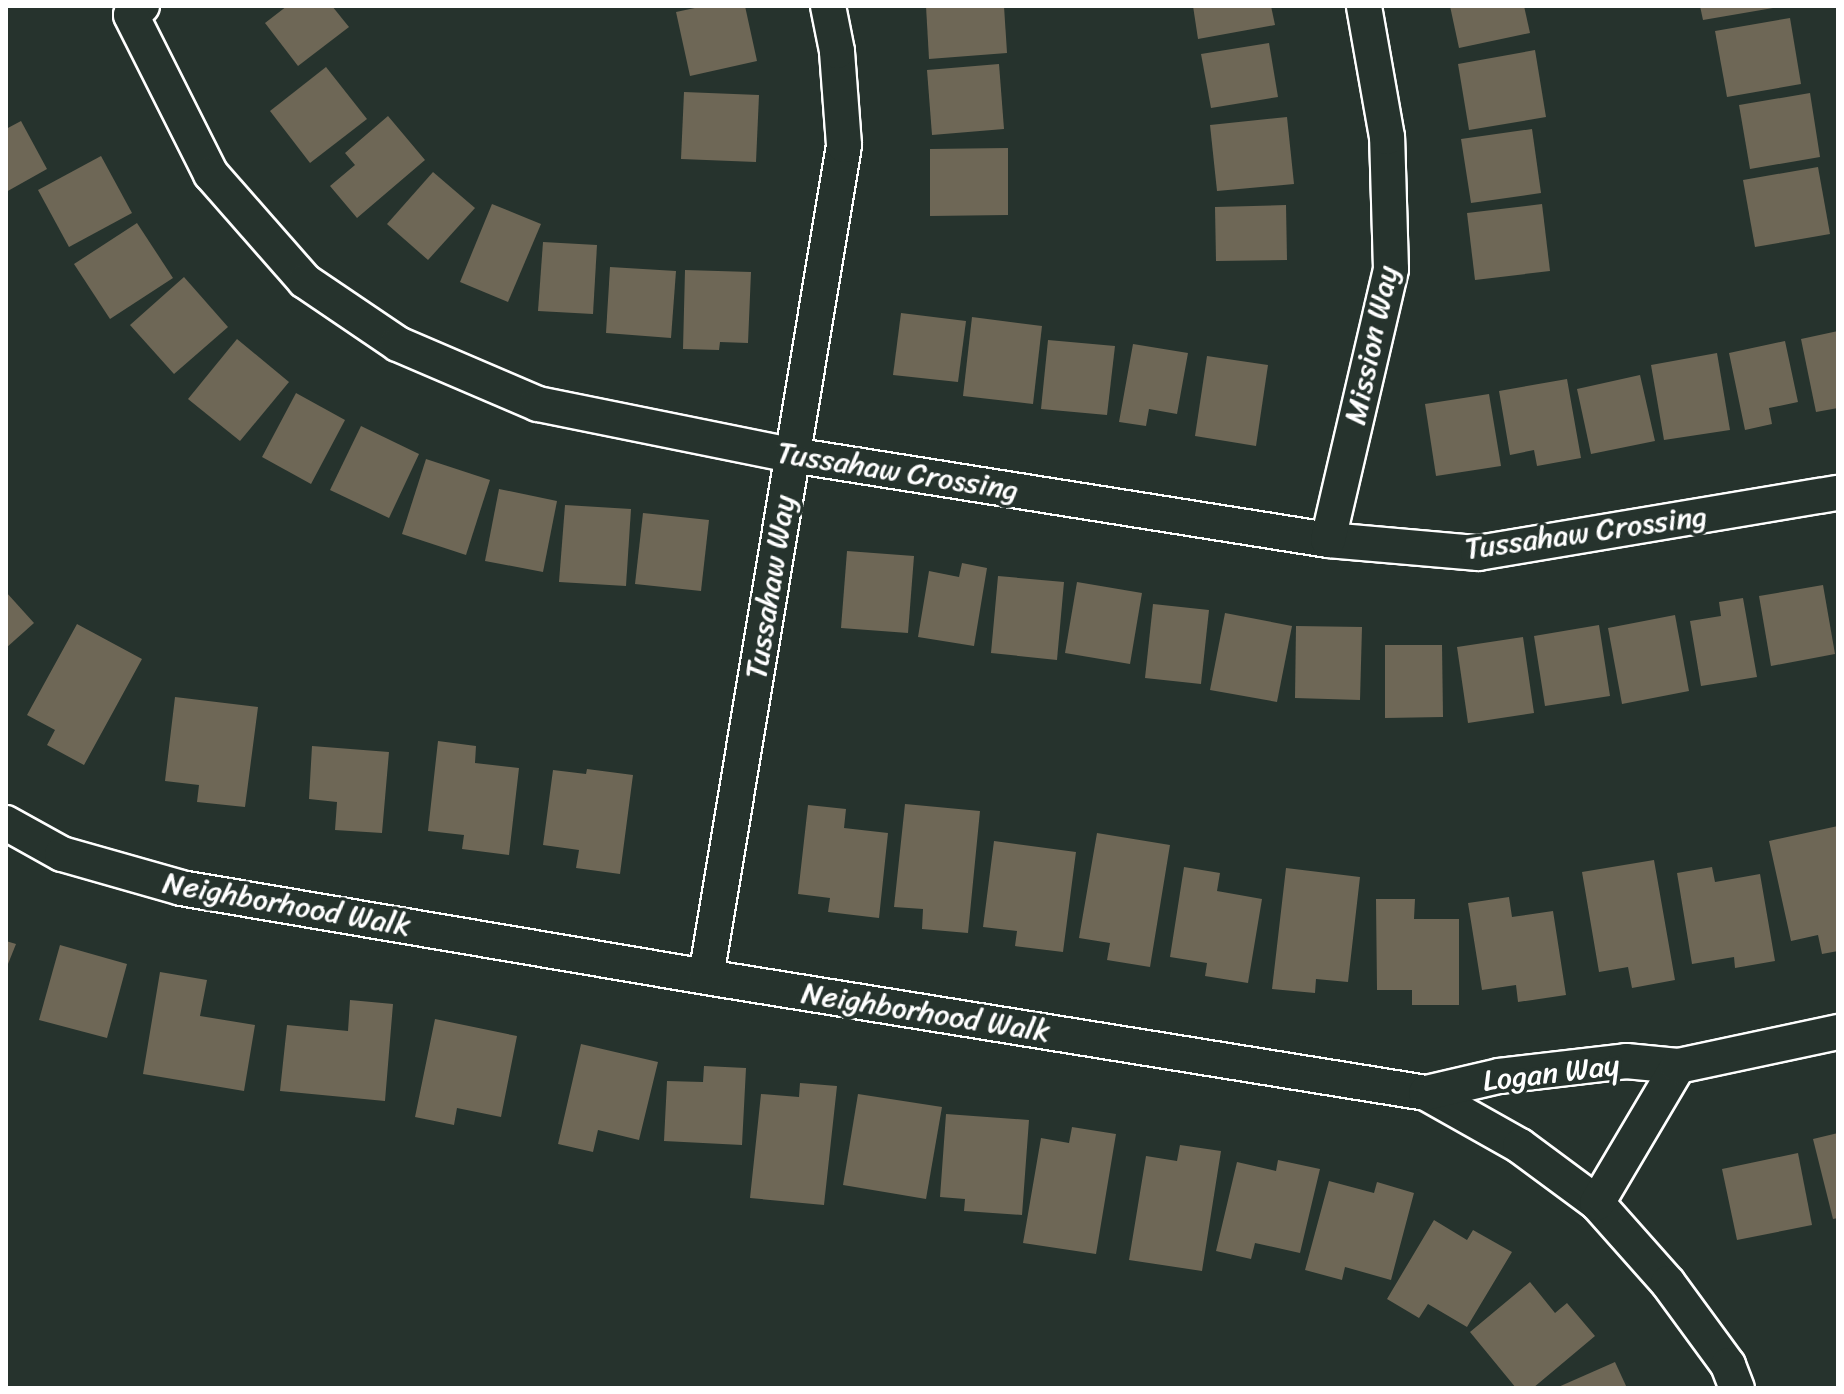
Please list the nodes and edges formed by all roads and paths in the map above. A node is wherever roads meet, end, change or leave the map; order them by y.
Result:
1 (828, 6) edge
2 (1364, 6) edge
3 (137, 10) edge
4 (792, 455) junction
5 (1838, 493) edge
6 (1328, 540) junction
7 (6, 823) edge
8 (706, 977) junction
9 (1838, 1032) edge
10 (1678, 1066) junction
11 (1426, 1093) junction
12 (1597, 1203) junction
13 (1737, 1388) edge

1 - 4 street, Tussahaw Way
2 - 6 street, Mission Way
3 - 4 street, Tussahaw Crossing
4 - 6 street, Tussahaw Crossing
4 - 8 street, Tussahaw Way
5 - 6 street, Tussahaw Crossing
7 - 8 street, Neighborhood Walk
8 - 11 street, Neighborhood Walk
9 - 10 street, Logan Way
10 - 11 street, Logan Way
10 - 12 street
11 - 12 street, Neighborhood Walk
12 - 13 street, Neighborhood Walk

